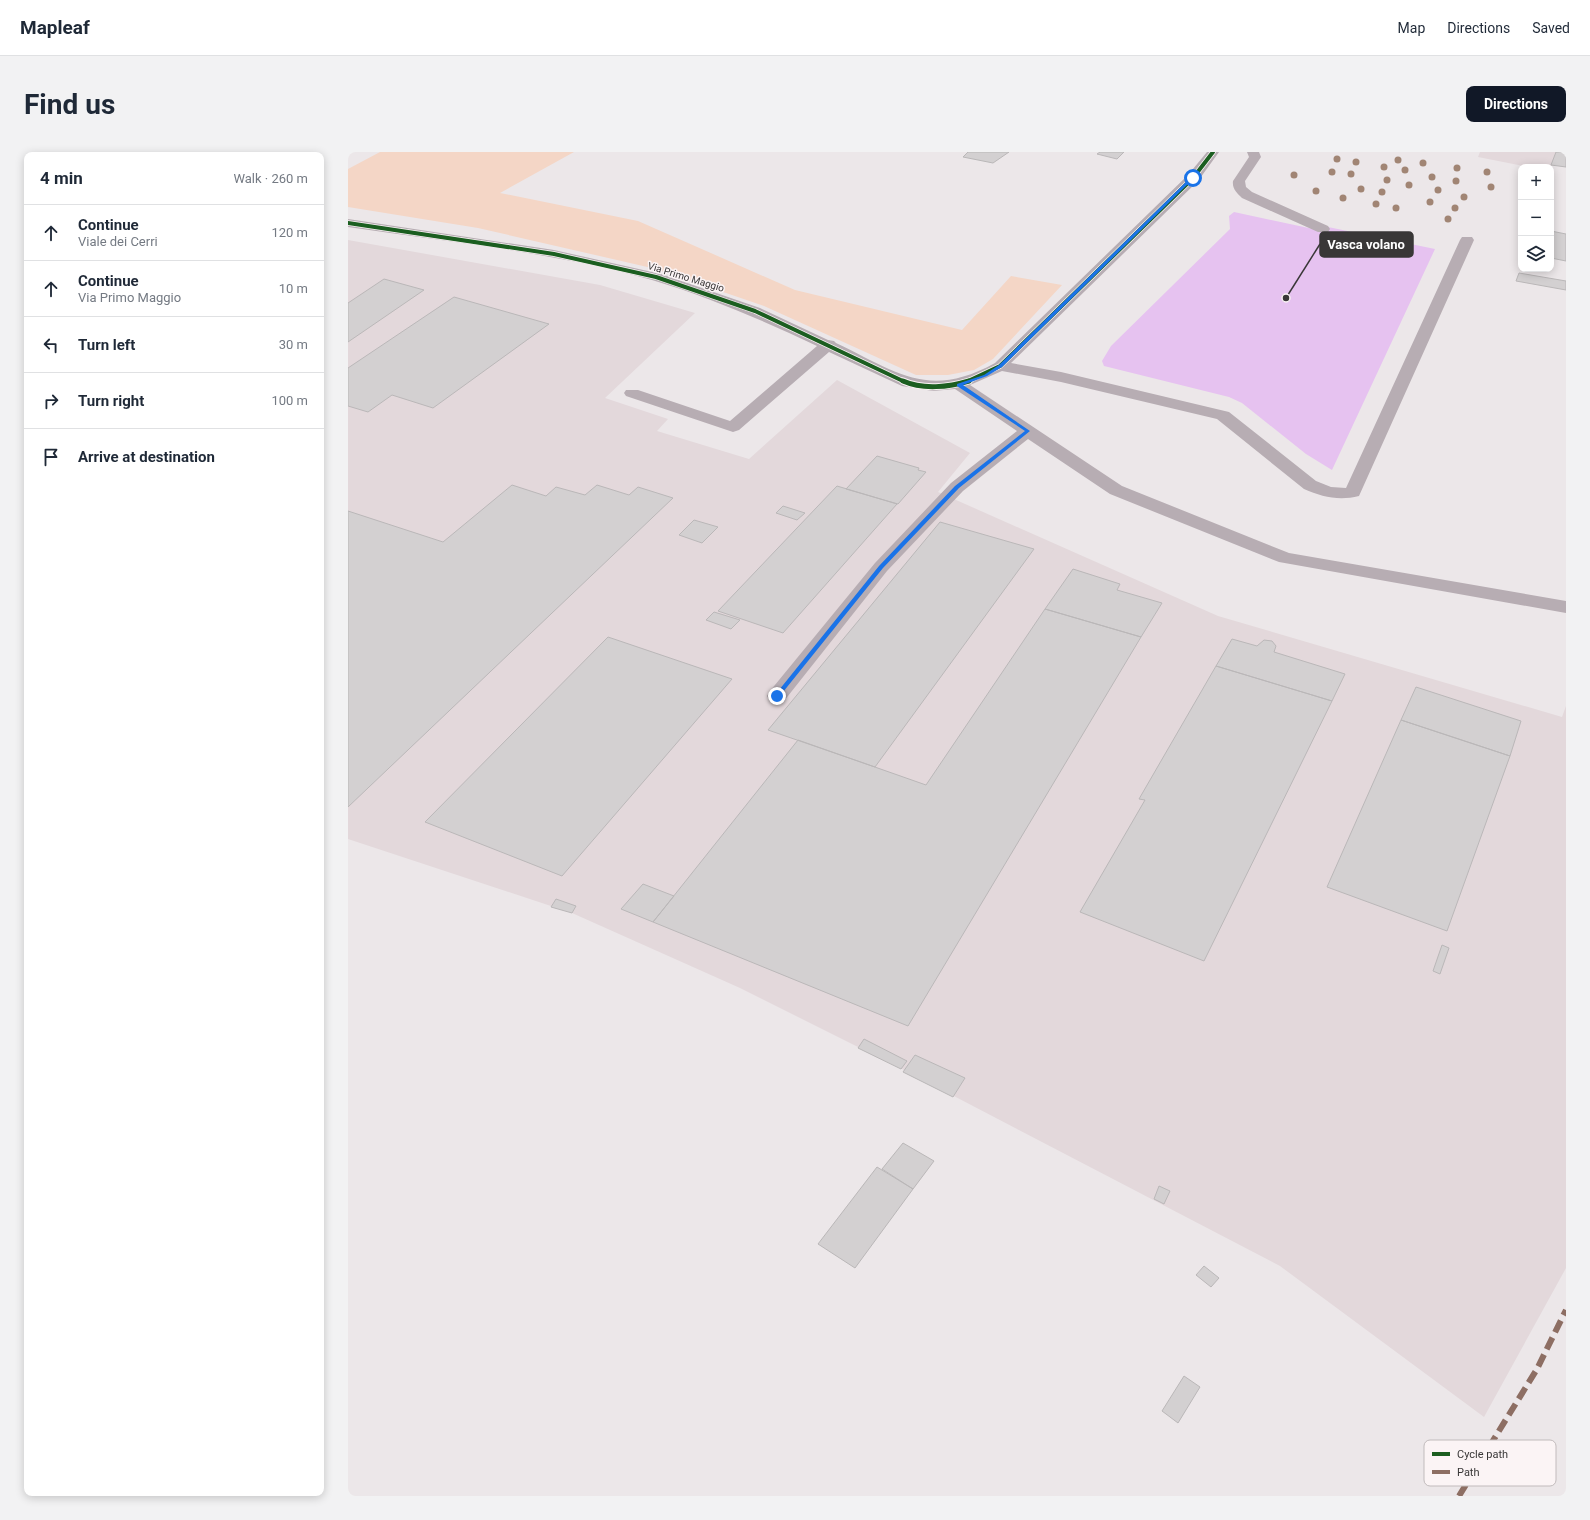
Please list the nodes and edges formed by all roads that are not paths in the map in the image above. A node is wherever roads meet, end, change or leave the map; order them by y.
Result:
1 (1213, 152) edge
2 (1254, 152) edge
3 (348, 223) edge
4 (1323, 229) dead end
5 (1467, 240) dead end
6 (829, 344) junction
7 (1000, 366) junction
8 (959, 385) junction
9 (632, 393) dead end
10 (1028, 431) junction
11 (1566, 607) edge
12 (777, 696) dead end

1 - 7 street, Via Primo Maggio
2 - 4 street
3 - 6 street, Via Primo Maggio
5 - 7 street
6 - 8 street, Via Primo Maggio
6 - 9 street
7 - 8 street, Via Primo Maggio
8 - 10 street
10 - 11 street
10 - 12 street

